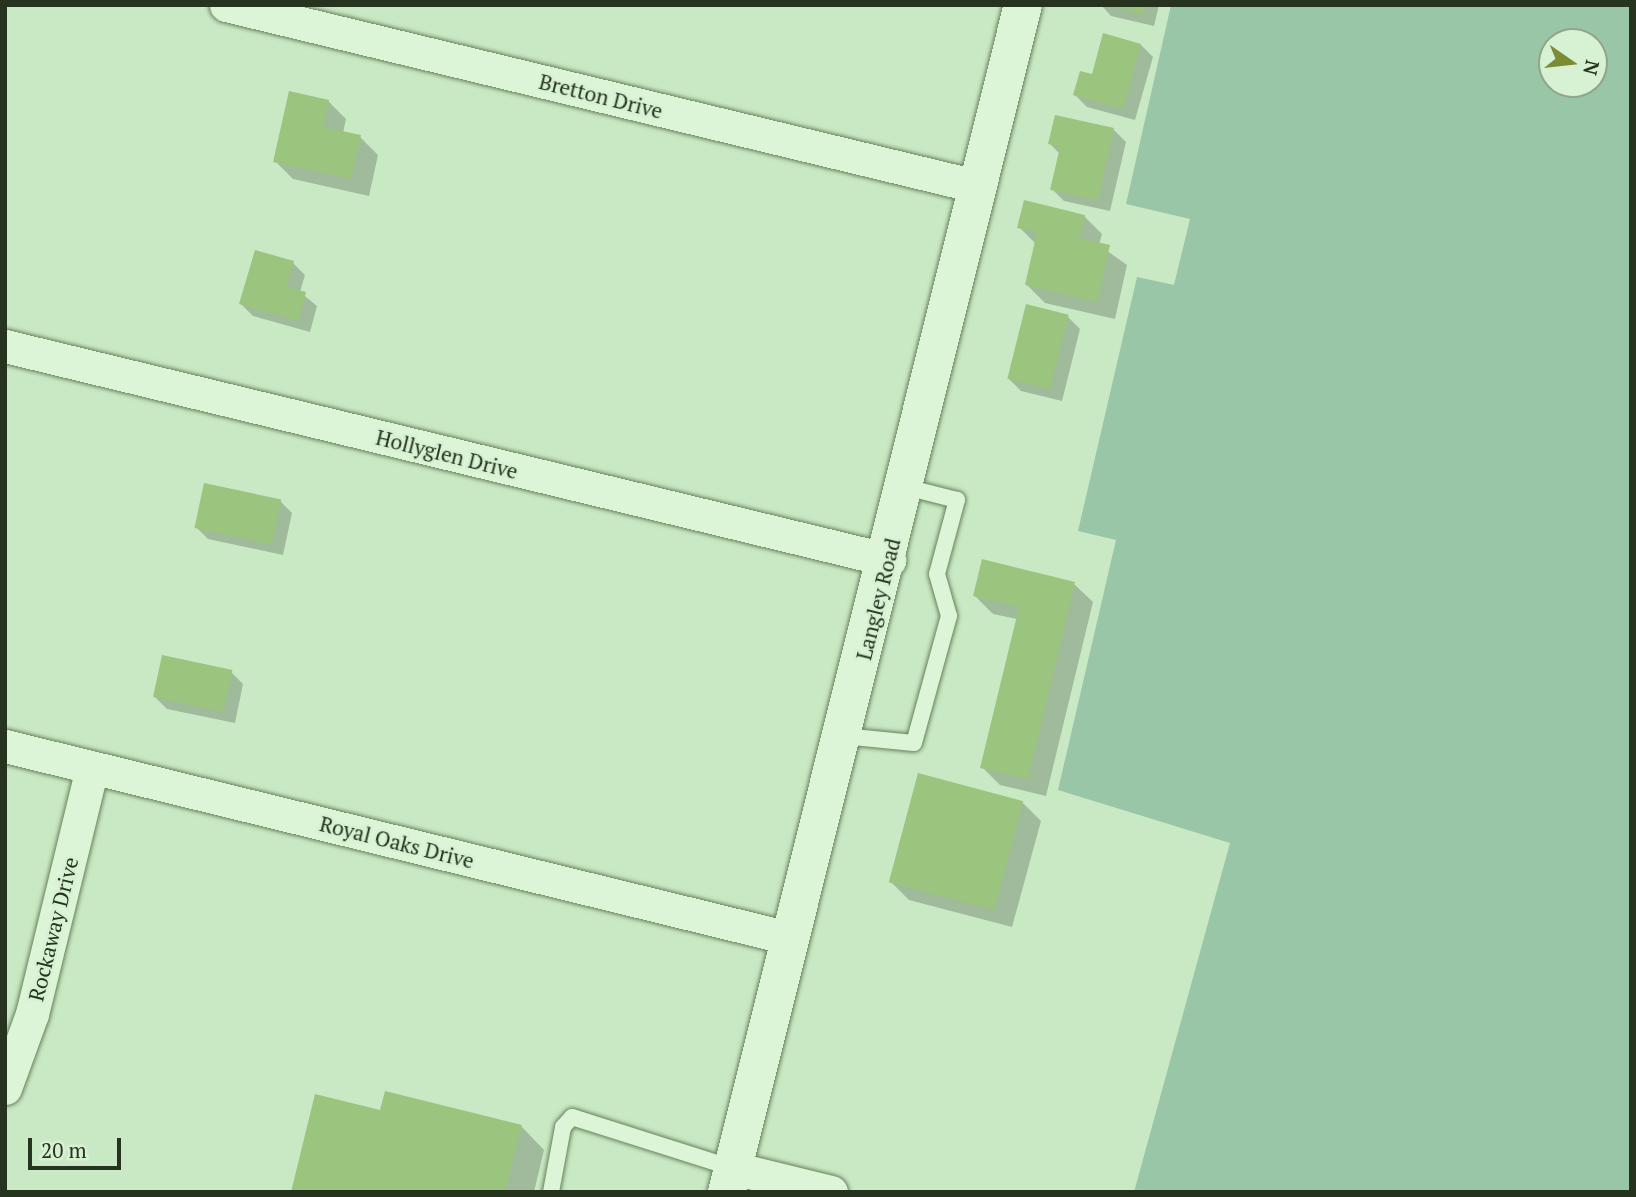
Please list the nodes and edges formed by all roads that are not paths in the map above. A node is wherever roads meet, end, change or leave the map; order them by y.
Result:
1 (226, 5) edge
2 (1023, 5) edge
3 (976, 186) junction
4 (5, 346) edge
5 (906, 487) junction
6 (889, 560) junction
7 (842, 736) junction
8 (5, 746) edge
9 (92, 768) junction
10 (789, 938) junction
11 (5, 1088) edge
12 (730, 1180) edge
13 (825, 1191) edge
14 (551, 1192) edge

1 - 3 street, Bretton Drive
2 - 3 street, Langley Road
3 - 5 street, Langley Road
4 - 6 street, Hollyglen Drive
5 - 6 street, Langley Road
5 - 7 lane
6 - 7 street, Langley Road
7 - 10 street, Langley Road
8 - 9 street, Royal Oaks Drive
9 - 10 street, Royal Oaks Drive
9 - 11 street, Rockaway Drive
10 - 12 street, Langley Road
12 - 13 street
12 - 14 lane

